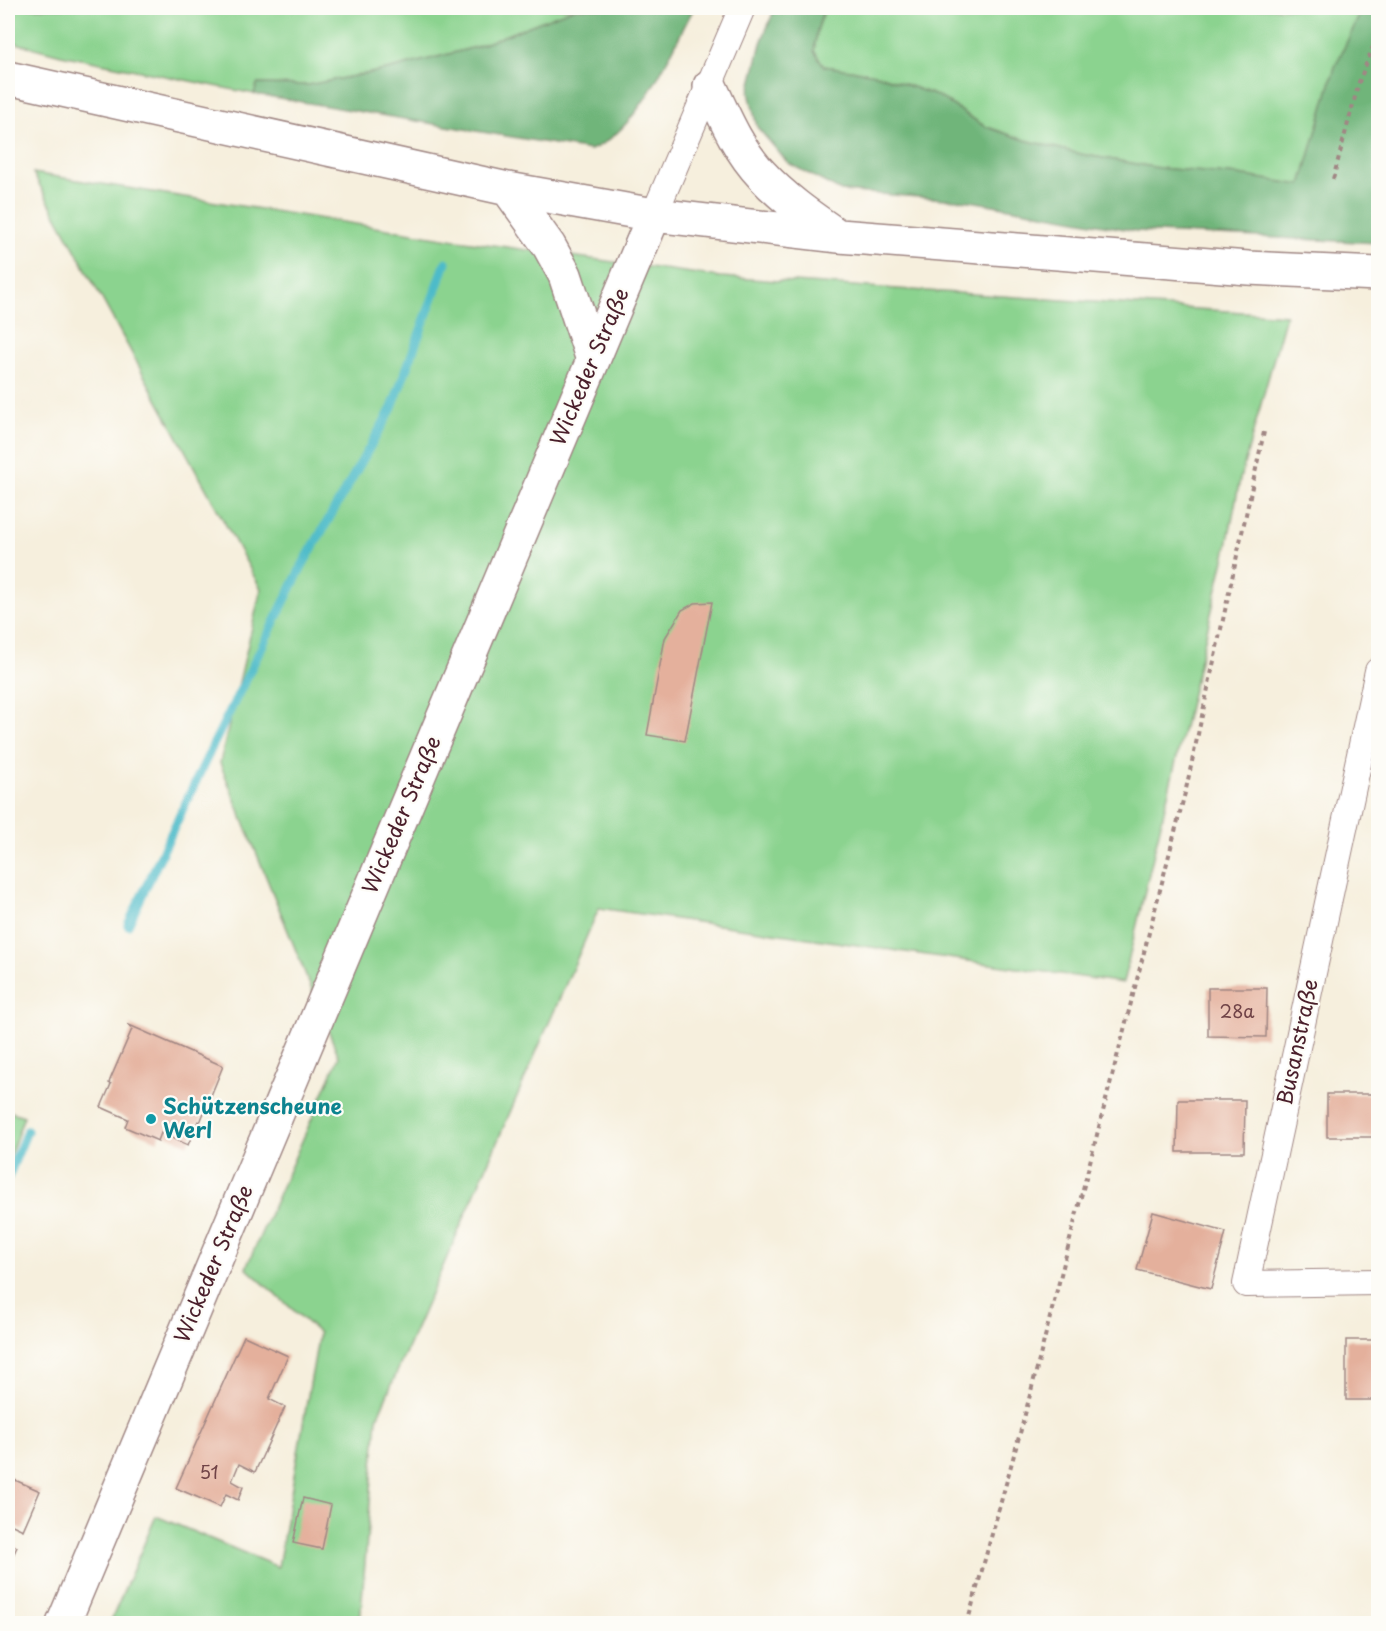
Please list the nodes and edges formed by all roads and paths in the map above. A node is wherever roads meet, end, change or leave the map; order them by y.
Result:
1 (742, 8) edge
2 (1378, 34) edge
3 (8, 78) edge
4 (710, 86) junction
5 (1333, 179) dead end
6 (508, 189) junction
7 (654, 215) junction
8 (838, 236) junction
9 (1378, 274) edge
10 (593, 360) junction
11 (1264, 432) dead end
12 (1378, 671) edge
13 (1378, 1282) edge
14 (63, 1623) edge
15 (967, 1623) edge

1 - 4 street, Wickeder Straße
2 - 5 path
3 - 6 main road
4 - 7 street, Wickeder Straße
4 - 8 main road
6 - 7 main road
6 - 10 main road
7 - 8 main road
7 - 10 main road, Wickeder Straße
8 - 9 main road
10 - 14 main road, Wickeder Straße
11 - 15 path
12 - 13 street, Busanstraße

